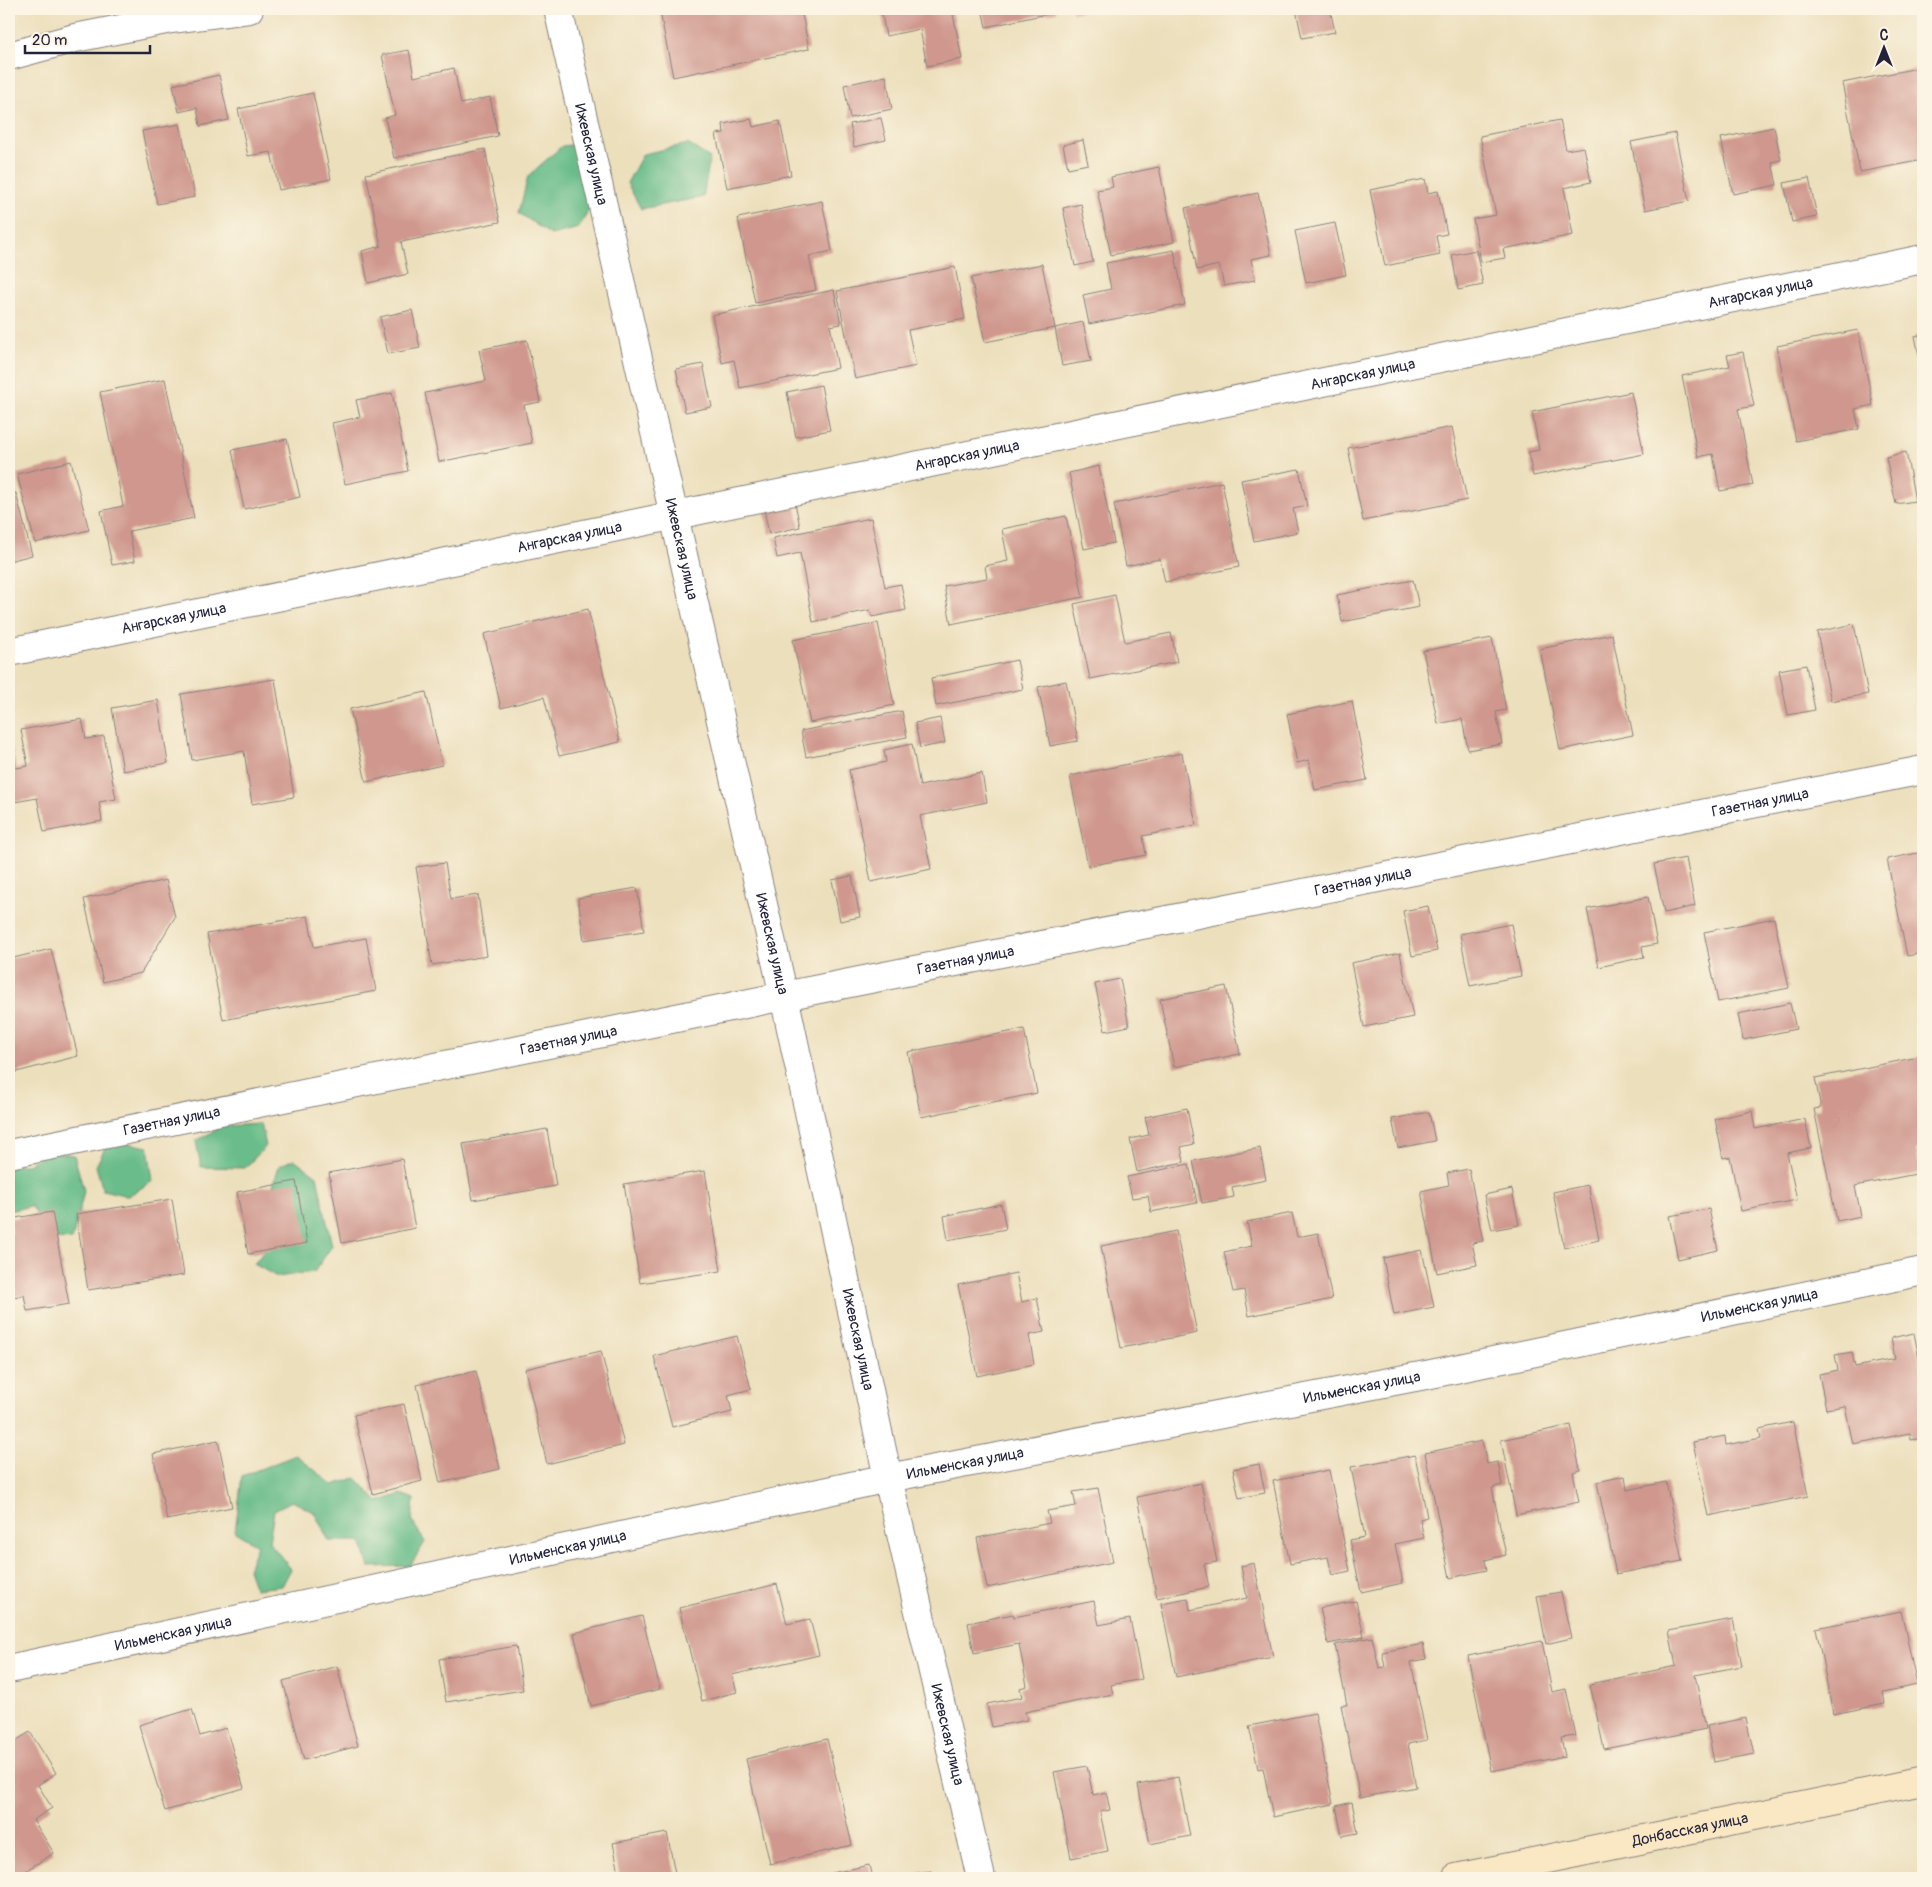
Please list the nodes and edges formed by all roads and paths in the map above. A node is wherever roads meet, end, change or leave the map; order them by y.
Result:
1 (249, 9) edge
2 (558, 9) edge
3 (9, 56) edge
4 (1923, 259) edge
5 (674, 514) junction
6 (9, 652) edge
7 (1923, 770) edge
8 (784, 996) junction
9 (9, 1154) edge
10 (1923, 1272) edge
11 (888, 1478) junction
12 (9, 1669) edge
13 (1923, 1782) edge
14 (1493, 1875) edge
15 (981, 1878) edge
16 (1456, 1878) edge

1 - 3 street
2 - 5 street, Ижевская улица
4 - 5 street, Ангарская улица
5 - 6 street, Ангарская улица
5 - 8 street, Ижевская улица
7 - 8 street, Газетная улица
8 - 9 street, Газетная улица
8 - 11 street, Ижевская улица
10 - 11 street, Ильменская улица
11 - 12 street, Ильменская улица
11 - 15 street, Ижевская улица
13 - 14 street, Донбасская улица
14 - 16 street, Донбасская улица

